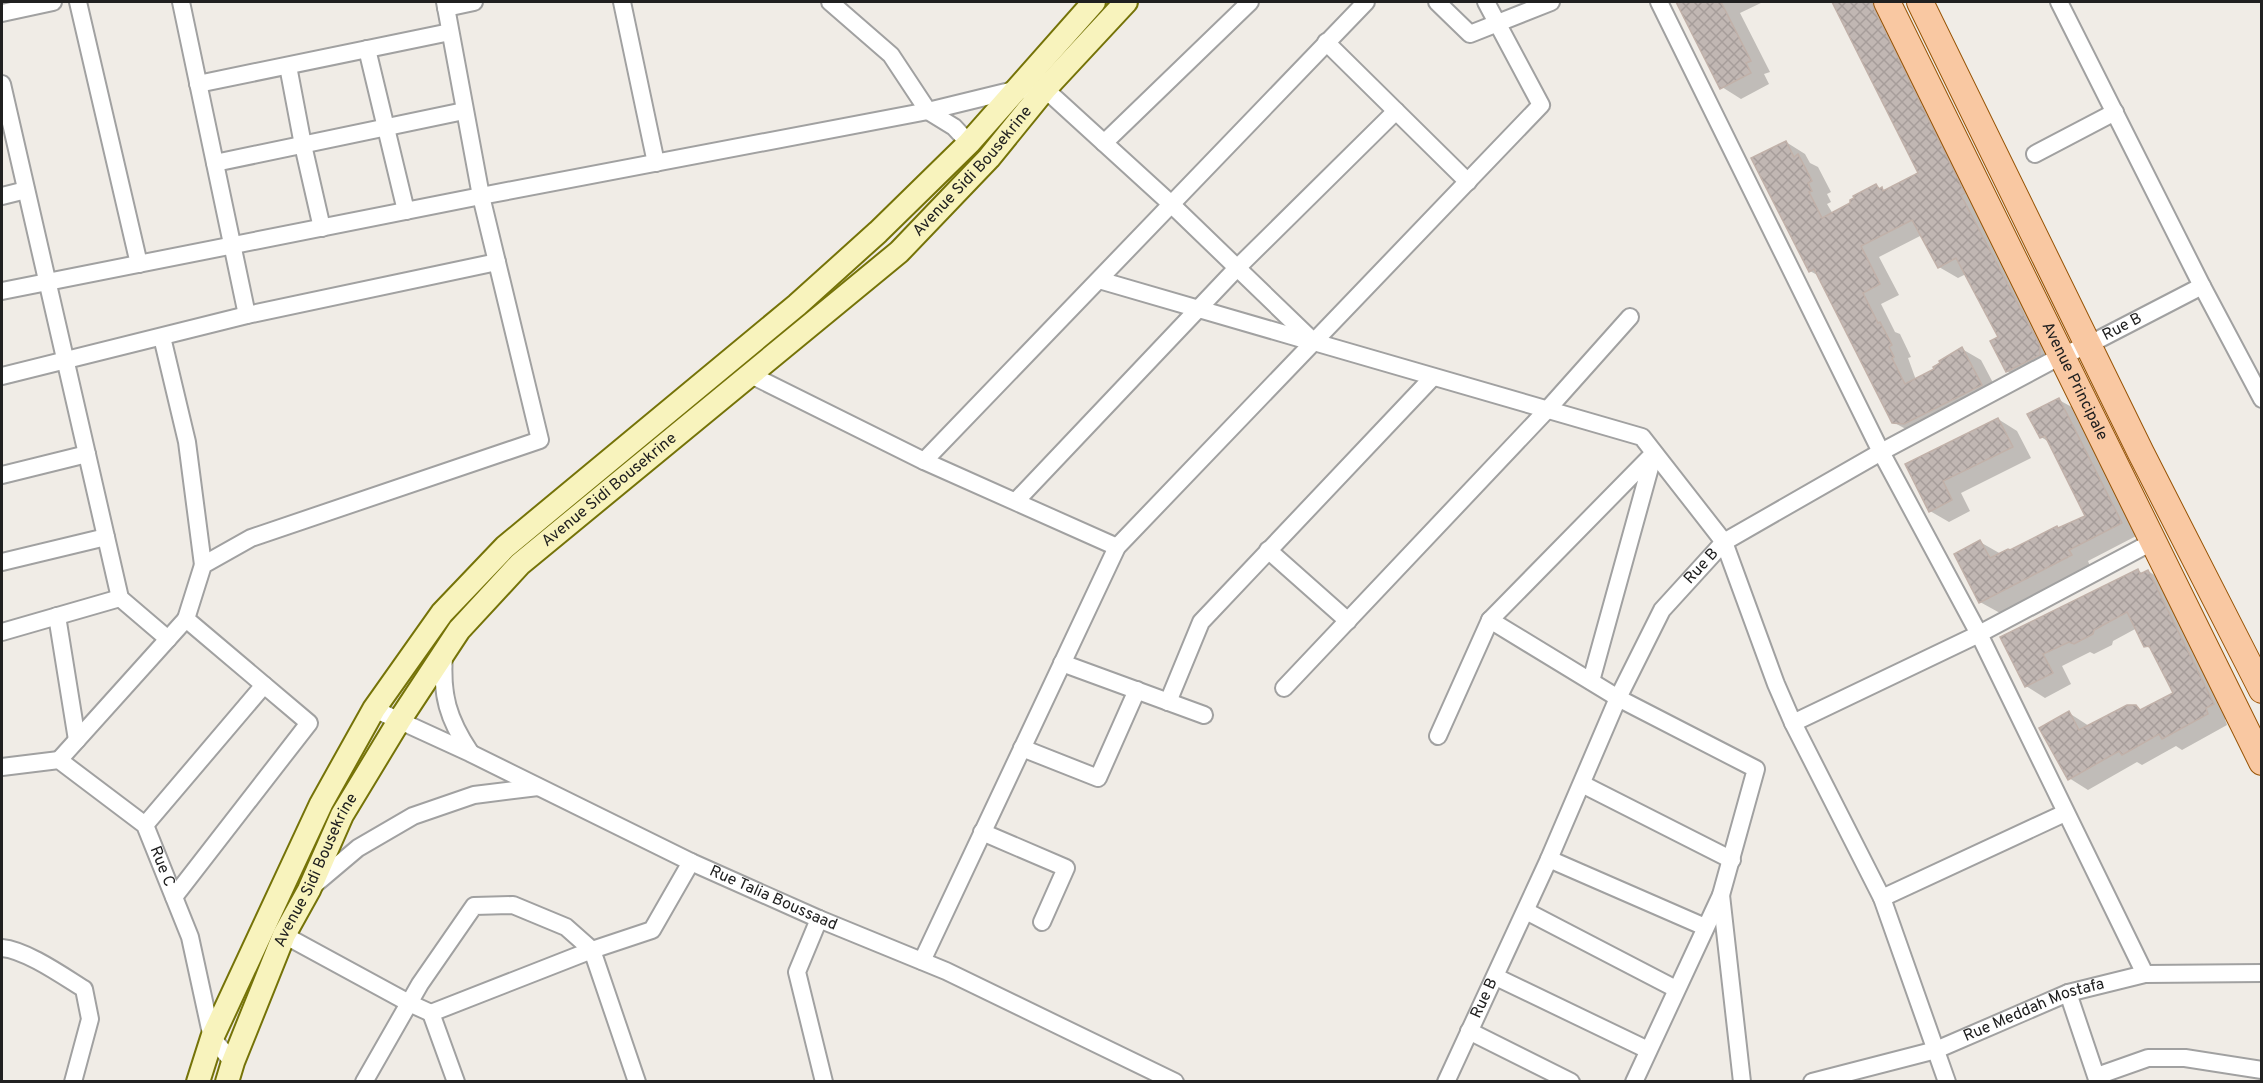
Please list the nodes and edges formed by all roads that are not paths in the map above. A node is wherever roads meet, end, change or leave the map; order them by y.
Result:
1 (53, 2) edge
2 (78, 2) edge
3 (181, 2) edge
4 (474, 2) edge
5 (622, 2) edge
6 (830, 2) edge
7 (1094, 2) edge
8 (1126, 2) edge
9 (1250, 2) edge
10 (1366, 2) edge
11 (1437, 2) edge
12 (1486, 2) edge
13 (1551, 2) edge
14 (1659, 2) edge
15 (1887, 2) edge
16 (2059, 2) edge
17 (1926, 3) edge
18 (445, 5) edge
19 (2, 13) edge
20 (1496, 22) junction
21 (450, 32) junction
22 (1326, 42) junction
23 (367, 49) junction
24 (288, 66) junction
25 (2, 84) edge
26 (198, 84) junction
27 (1045, 89) junction
28 (1014, 90) junction
29 (4, 108) edge
30 (464, 111) junction
31 (928, 111) junction
32 (1396, 111) junction
33 (2115, 112) junction
34 (386, 127) junction
35 (969, 143) junction
36 (1104, 143) junction
37 (303, 145) junction
38 (2035, 154) dead end
39 (215, 163) junction
40 (656, 163) junction
41 (1468, 182) junction
42 (26, 190) junction
43 (2, 196) edge
44 (481, 196) junction
45 (1170, 203) junction
46 (406, 211) junction
47 (322, 228) junction
48 (232, 246) junction
49 (497, 262) junction
50 (139, 264) junction
51 (1237, 268) junction
52 (1099, 280) junction
53 (47, 282) junction
54 (2202, 286) junction
55 (2, 291) edge
56 (1199, 308) junction
57 (247, 315) junction
58 (1630, 318) dead end
59 (162, 337) junction
60 (1314, 342) junction
61 (2088, 345) junction
62 (2061, 356) junction
63 (65, 361) junction
64 (749, 374) junction
65 (2, 376) edge
66 (1433, 377) junction
67 (2262, 399) edge
68 (1547, 410) junction
69 (1881, 452) junction
70 (1654, 453) junction
71 (87, 454) junction
72 (924, 461) junction
73 (2, 475) edge
74 (1016, 501) junction
75 (106, 537) junction
76 (2152, 542) junction
77 (1724, 543) junction
78 (1118, 547) junction
79 (1268, 550) junction
80 (2, 562) edge
81 (203, 565) junction
82 (120, 598) junction
83 (57, 616) junction
84 (186, 619) junction
85 (1490, 620) junction
86 (1348, 621) junction
87 (2, 632) edge
88 (1978, 634) junction
89 (168, 639) junction
90 (444, 652) junction
91 (1062, 663) junction
92 (1591, 681) junction
93 (264, 685) junction
94 (1284, 688) dead end
95 (1137, 690) junction
96 (2262, 690) edge
97 (1618, 698) junction
98 (1168, 702) junction
99 (374, 709) junction
100 (1204, 715) dead end
101 (399, 721) junction
102 (1793, 723) junction
103 (1438, 736) dead end
104 (77, 740) junction
105 (1022, 748) junction
106 (470, 753) junction
107 (59, 760) junction
108 (2262, 762) edge
109 (2, 767) edge
110 (1582, 784) junction
111 (538, 787) junction
112 (2065, 813) junction
113 (145, 825) junction
114 (982, 832) junction
115 (1549, 859) junction
116 (1732, 860) junction
117 (691, 862) junction
118 (309, 890) junction
119 (1721, 895) junction
120 (174, 897) junction
121 (1882, 898) junction
122 (1526, 911) junction
123 (819, 919) junction
124 (1042, 922) dead end
125 (1706, 927) junction
126 (284, 935) junction
127 (2, 948) edge
128 (592, 950) junction
129 (922, 961) junction
130 (2262, 973) edge
131 (2145, 974) junction
132 (1496, 977) junction
133 (1676, 989) junction
134 (2068, 993) junction
135 (409, 1003) junction
136 (432, 1013) junction
137 (1469, 1031) junction
138 (212, 1038) junction
139 (1647, 1050) junction
140 (1936, 1050) junction
141 (2262, 1070) edge
142 (230, 1072) edge
143 (2097, 1079) edge
144 (73, 1082) edge
145 (198, 1082) edge
146 (364, 1082) edge
147 (456, 1082) edge
148 (637, 1082) edge
149 (824, 1082) edge
150 (1175, 1082) edge
151 (1446, 1082) edge
152 (1571, 1082) edge
153 (1634, 1082) edge
154 (1742, 1082) edge
155 (1812, 1082) edge
156 (1947, 1082) edge

1 - 19 street
2 - 50 street
3 - 26 street
4 - 18 street
5 - 40 street
6 - 31 street
7 - 28 main road
8 - 27 main road, Avenue Sidi Bousekrine
9 - 36 street
10 - 22 street
11 - 20 street
12 - 20 street
13 - 20 street
14 - 69 street
15 - 62 main road, Avenue Principale
16 - 33 street
17 - 61 main road, Avenue Principale
18 - 21 street
20 - 41 street
21 - 23 street
21 - 30 street
22 - 32 street
22 - 45 street
23 - 24 street
23 - 34 street
24 - 26 street
24 - 37 street
25 - 29 street
26 - 39 street
27 - 28 street
27 - 36 street
27 - 64 main road, Avenue Sidi Bousekrine
28 - 31 street
28 - 35 main road
29 - 42 street
30 - 34 street
30 - 44 street
31 - 35 street
31 - 40 street
32 - 41 street
32 - 51 street
33 - 38 street
33 - 54 street
34 - 37 street
34 - 46 street
35 - 99 main road
36 - 45 street
37 - 39 street
37 - 47 street
39 - 48 street
40 - 44 street
41 - 60 street
42 - 43 street
42 - 53 street
44 - 46 street
44 - 49 street
45 - 51 street
45 - 52 street
46 - 47 street
47 - 48 street
48 - 50 street
48 - 57 street
49 - 57 street
49 - 81 street
50 - 53 street
51 - 56 street
51 - 60 street
52 - 56 street
52 - 72 street
53 - 55 street
53 - 63 street
54 - 61 street, Rue B
54 - 67 street
56 - 60 street
56 - 74 street
57 - 59 street
58 - 68 street
59 - 63 street
59 - 81 street
60 - 66 street
60 - 78 street
61 - 62 street, Rue B
61 - 96 main road, Avenue Principale
62 - 69 street, Rue B
62 - 76 main road, Avenue Principale
63 - 65 street
63 - 71 street
64 - 72 street
64 - 90 main road, Avenue Sidi Bousekrine
66 - 68 street
66 - 79 street
68 - 70 street
68 - 86 street
69 - 77 street, Rue B
69 - 88 street
70 - 77 street
70 - 85 street
70 - 92 street
71 - 73 street
71 - 75 street
72 - 74 street
74 - 78 street
75 - 80 street
75 - 82 street
76 - 88 street
76 - 108 main road, Avenue Principale
77 - 97 street, Rue B
77 - 102 street
78 - 91 street
79 - 86 street
79 - 98 street
81 - 84 street
82 - 83 street
82 - 89 street
83 - 87 street
83 - 104 street
84 - 89 street
84 - 93 street
85 - 92 street
85 - 103 street
86 - 94 street
88 - 102 street
88 - 112 street
89 - 104 street
90 - 101 main road, Avenue Sidi Bousekrine
90 - 106 street
91 - 95 street
91 - 105 street
92 - 97 street
93 - 113 street
93 - 120 street
95 - 98 street
95 - 105 street
97 - 110 street, Rue B
97 - 116 street
98 - 100 street
99 - 101 street, Rue Talia Boussaad
99 - 138 main road
101 - 106 street, Rue Talia Boussaad
101 - 118 main road, Avenue Sidi Bousekrine
102 - 121 street
104 - 107 street
105 - 114 street
106 - 111 street, Rue Talia Boussaad
107 - 109 street
107 - 113 street, Rue C
110 - 115 street, Rue B
110 - 116 street
111 - 117 street, Rue Talia Boussaad
111 - 118 street
112 - 121 street
112 - 131 street
113 - 120 street, Rue C
114 - 124 street
114 - 129 street
115 - 122 street, Rue B
115 - 125 street
116 - 119 street
117 - 123 street, Rue Talia Boussaad
117 - 128 street
118 - 126 main road, Avenue Sidi Bousekrine
119 - 125 street
119 - 154 street
120 - 138 street, Rue C
121 - 140 street
122 - 132 street, Rue B
122 - 133 street
123 - 129 street, Rue Talia Boussaad
123 - 149 street
125 - 133 street
126 - 135 street
126 - 142 main road, Avenue Sidi Bousekrine
127 - 144 street
128 - 135 street
128 - 136 street
128 - 148 street
129 - 150 street, Rue Talia Boussaad
130 - 131 street, Rue Meddah Mostafa
131 - 134 street, Rue Meddah Mostafa
132 - 137 street, Rue B
132 - 139 street
133 - 139 street
134 - 140 street, Rue Meddah Mostafa
134 - 143 street
135 - 136 street
135 - 146 street
136 - 147 street
137 - 151 street, Rue B
137 - 152 street
138 - 142 street, Rue C
138 - 145 main road
139 - 153 street
140 - 155 street, Rue Meddah Mostafa
140 - 156 street
141 - 143 street

